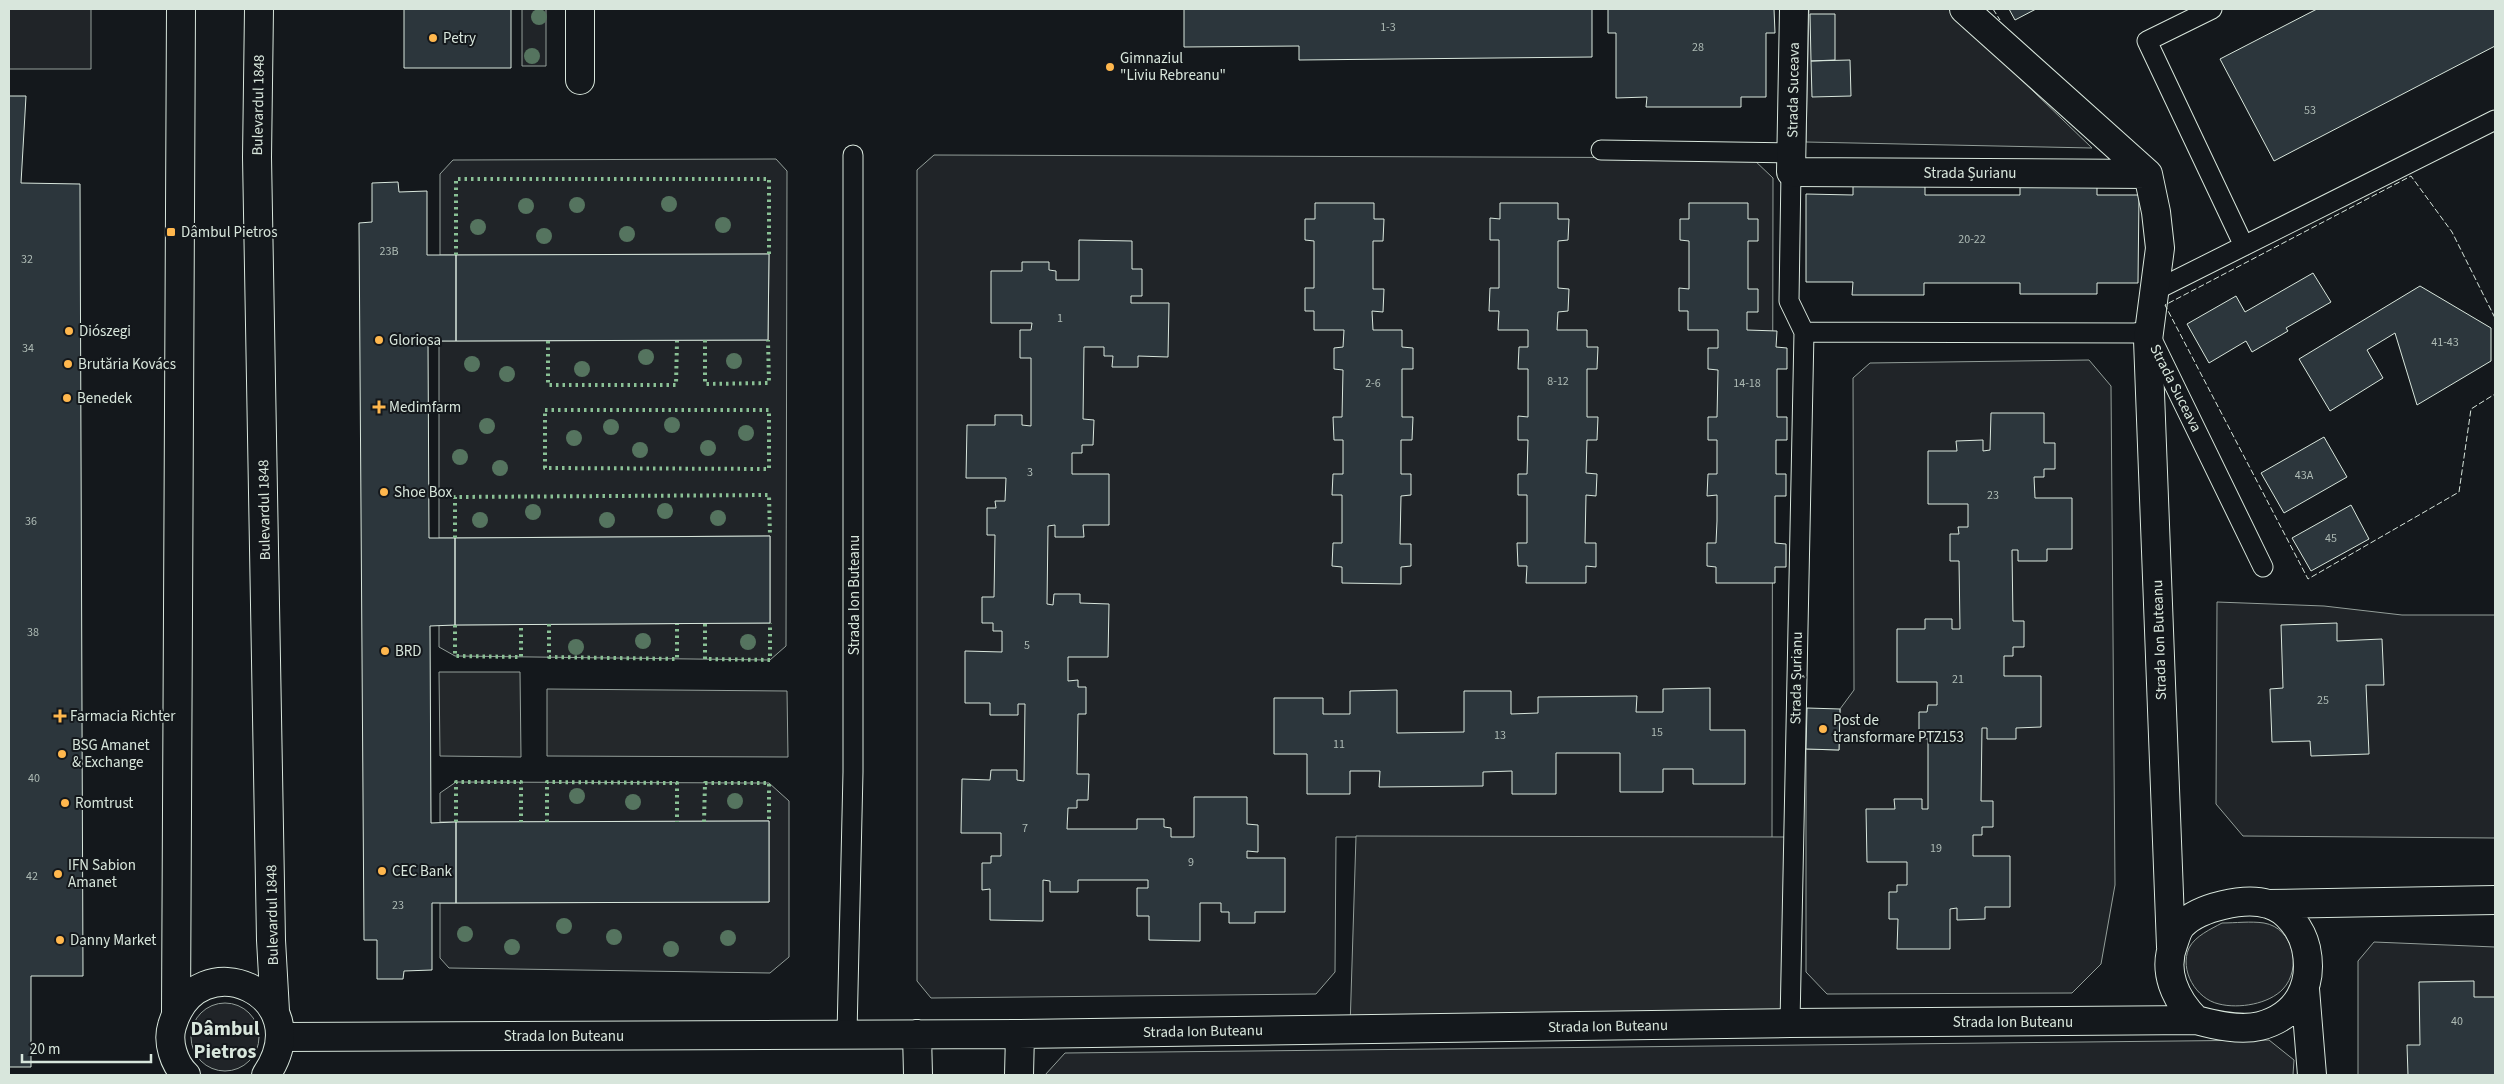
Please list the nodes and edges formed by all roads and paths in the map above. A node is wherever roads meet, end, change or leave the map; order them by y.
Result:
1 (181, 9) edge
2 (259, 9) edge
3 (580, 9) edge
4 (1794, 9) edge
5 (1964, 9) edge
6 (2212, 9) edge
7 (580, 80) dead end
8 (2495, 120) edge
9 (1601, 150) dead end
10 (853, 155) dead end
11 (1792, 162) junction
12 (2148, 174) junction
13 (2244, 246) junction
14 (2155, 285) junction
15 (2148, 331) junction
16 (1804, 332) junction
17 (2264, 567) dead end
18 (2495, 900) edge
19 (2268, 904) junction
20 (2171, 949) junction
21 (2305, 989) junction
22 (176, 1012) junction
23 (2196, 1020) junction
24 (1790, 1023) junction
25 (847, 1034) junction
26 (917, 1034) junction
27 (1020, 1034) junction
28 (274, 1052) edge
29 (173, 1064) edge
30 (186, 1075) edge
31 (918, 1075) edge
32 (1019, 1075) edge
33 (2312, 1075) edge

1 - 22 street
2 - 28 street, Bulevardul 1848
3 - 7 street
4 - 11 street, Strada Suceava
5 - 12 street
6 - 13 lane
8 - 13 lane
9 - 11 lane, Strada Șurianu
10 - 25 lane, Strada Ion Buteanu
11 - 12 street, Strada Șurianu
11 - 16 lane
12 - 14 street, Strada Suceava
13 - 14 lane
14 - 15 street, Strada Suceava
15 - 16 lane
15 - 17 lane, Strada Suceava
15 - 20 street, Strada Ion Buteanu
16 - 24 lane, Strada Șurianu
18 - 19 street, Strada Ion Buteanu
19 - 20 street, Strada Ion Buteanu
19 - 21 street, Strada Ion Buteanu
20 - 23 street, Strada Ion Buteanu
21 - 23 street, Strada Ion Buteanu
21 - 33 street
22 - 28 street
22 - 29 street
23 - 24 street, Strada Ion Buteanu
24 - 27 street, Strada Ion Buteanu
25 - 26 street, Strada Ion Buteanu
25 - 28 street, Strada Ion Buteanu
26 - 27 street, Strada Ion Buteanu
26 - 31 street
27 - 32 street
29 - 30 street

